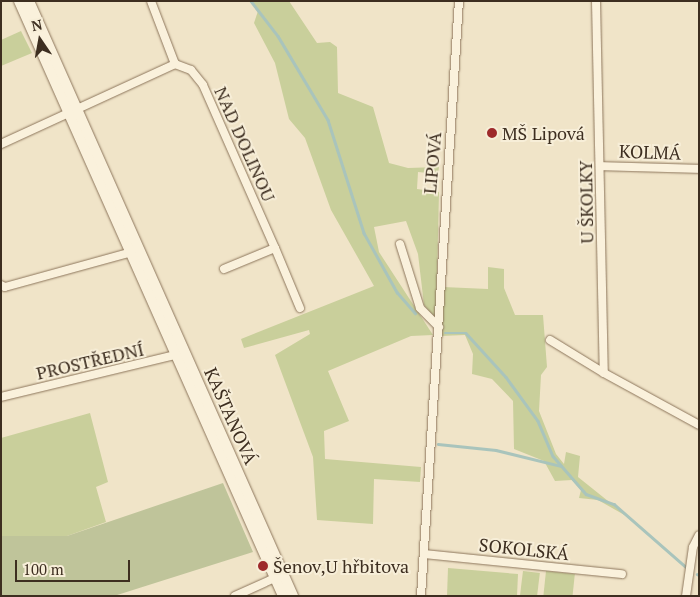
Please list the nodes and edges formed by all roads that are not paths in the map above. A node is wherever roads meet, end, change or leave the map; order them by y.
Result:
1 (19, 1) edge
2 (29, 1) edge
3 (152, 1) edge
4 (459, 1) edge
5 (596, 1) edge
6 (174, 64) junction
7 (72, 112) junction
8 (1, 144) edge
9 (600, 166) junction
10 (699, 168) edge
11 (400, 244) dead end
12 (275, 248) junction
13 (135, 251) junction
14 (224, 269) dead end
15 (3, 288) edge
16 (300, 308) dead end
17 (439, 327) junction
18 (550, 340) dead end
19 (181, 353) junction
20 (604, 372) junction
21 (1, 397) edge
22 (699, 425) edge
23 (699, 535) edge
24 (424, 554) junction
25 (622, 574) dead end
26 (279, 576) junction
27 (235, 596) edge
28 (283, 596) edge
29 (293, 596) edge
30 (421, 596) edge
31 (686, 596) edge

1 - 7 main road, KAŠTANOVÁ
2 - 7 main road, KAŠTANOVÁ
3 - 6 street
4 - 17 street, LIPOVÁ
5 - 9 street, U ŠKOLKY
6 - 7 street
6 - 12 street, NAD DOLINOU
7 - 8 street
7 - 13 main road, KAŠTANOVÁ
9 - 10 street, KOLMÁ
9 - 20 street, U ŠKOLKY
11 - 17 street
12 - 14 street
12 - 16 street, NAD DOLINOU
13 - 15 street
13 - 19 main road, KAŠTANOVÁ
17 - 24 street, LIPOVÁ
18 - 20 street
19 - 21 street, PROSTŘEDNÍ
19 - 26 main road, KAŠTANOVÁ
20 - 22 street
23 - 31 street
24 - 25 street, SOKOLSKÁ
24 - 30 street, LIPOVÁ
26 - 27 street
26 - 28 main road, KAŠTANOVÁ
26 - 29 main road, KAŠTANOVÁ

